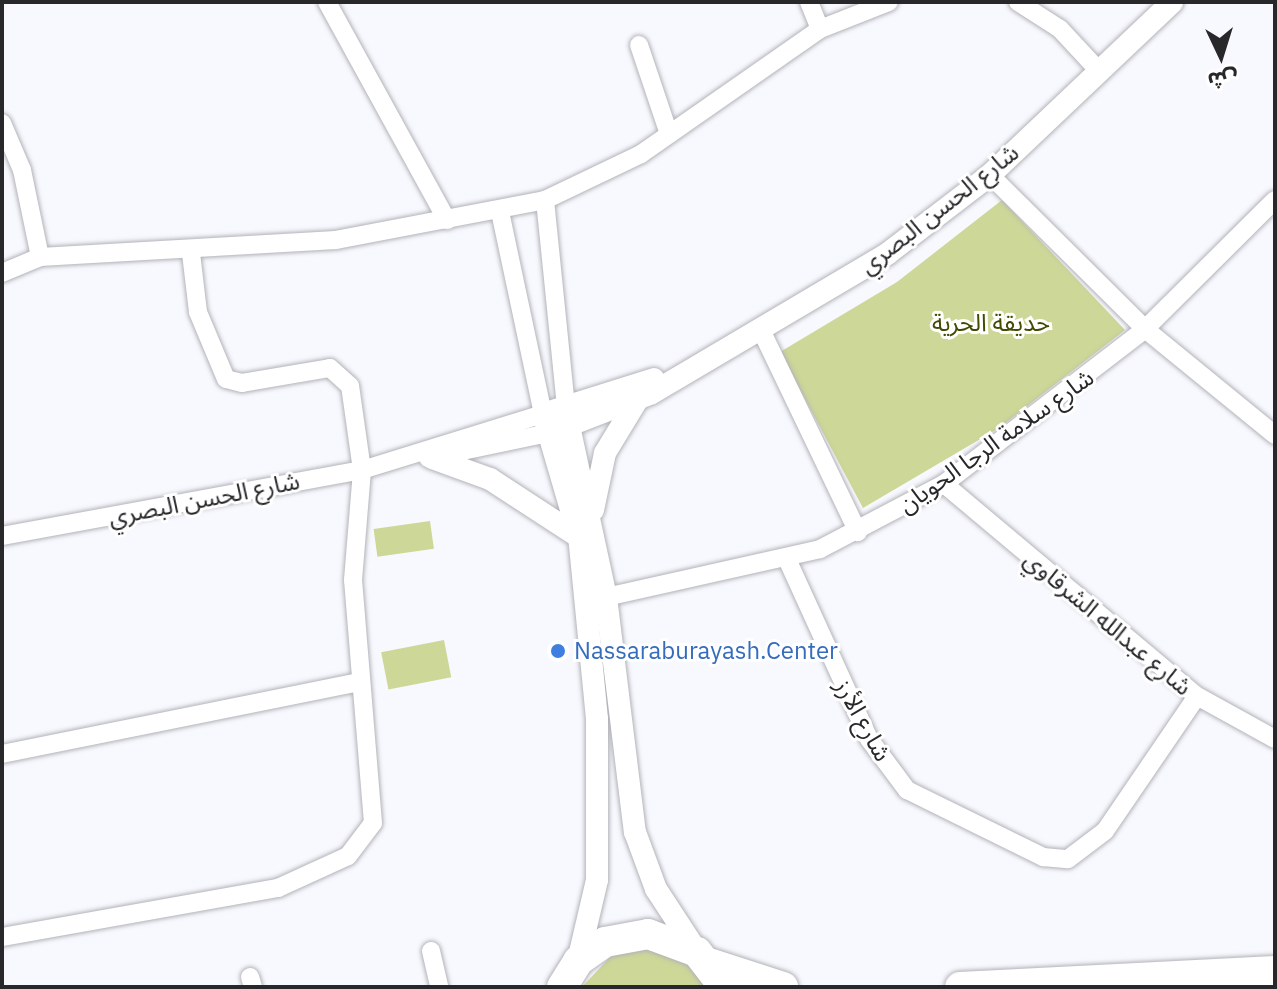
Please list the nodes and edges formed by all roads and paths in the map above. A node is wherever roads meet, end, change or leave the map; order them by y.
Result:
1 (327, 2) edge
2 (809, 2) edge
3 (889, 2) edge
4 (1018, 2) edge
5 (1172, 2) edge
6 (820, 29) junction
7 (639, 45) dead end
8 (1099, 71) junction
9 (2, 123) edge
10 (669, 134) junction
11 (990, 175) junction
12 (545, 200) junction
13 (1275, 200) edge
14 (500, 211) junction
15 (447, 220) junction
16 (191, 253) junction
17 (40, 257) junction
18 (2, 273) edge
19 (1145, 329) junction
20 (762, 332) junction
21 (677, 376) junction
22 (638, 400) junction
23 (556, 420) junction
24 (1272, 428) edge
25 (405, 458) junction
26 (432, 458) junction
27 (362, 470) junction
28 (944, 484) junction
29 (585, 528) junction
30 (858, 532) junction
31 (2, 536) edge
32 (787, 559) junction
33 (606, 597) junction
34 (360, 682) junction
35 (1197, 696) junction
36 (1275, 739) edge
37 (2, 754) edge
38 (907, 790) joint
39 (2, 937) edge
40 (431, 951) dead end
41 (710, 967) edge
42 (1275, 971) edge
43 (564, 980) edge
44 (439, 987) edge
45 (783, 987) edge
46 (960, 987) edge

1 - 15 street
2 - 6 street
3 - 6 street
4 - 8 street
5 - 8 street, شارع الحسن البصري
6 - 10 street
7 - 10 street
8 - 11 street, شارع الحسن البصري
9 - 17 street
10 - 12 street
11 - 19 street
11 - 20 street, شارع الحسن البصري
12 - 14 street
12 - 23 street
13 - 19 street, شارع سلامة الرجا الحويان
14 - 15 street
14 - 23 street
15 - 16 street
16 - 17 street
16 - 27 street
17 - 18 street
19 - 24 street
19 - 28 street, شارع سلامة الرجا الحويان
20 - 21 street, شارع الحسن البصري
20 - 30 street
21 - 22 street, شارع الحسن البصري
21 - 23 street, شارع الحسن البصري
22 - 23 street, شارع الحسن البصري
22 - 29 street
23 - 25 street, شارع الحسن البصري
23 - 26 street, شارع الحسن البصري
23 - 29 street
25 - 26 street, شارع الحسن البصري
25 - 27 street, شارع الحسن البصري
26 - 29 street
27 - 31 street, شارع الحسن البصري
27 - 34 street
28 - 30 street, شارع سلامة الرجا الحويان
28 - 35 street, شارع عبدالله الشرقاوي
29 - 33 street
29 - 43 street
30 - 32 street, شارع سلامة الرجا الحويان
32 - 33 street, شارع سلامة الرجا الحويان
32 - 38 street, شارع الأرز
33 - 41 street
34 - 37 street
34 - 39 street
35 - 36 street
35 - 38 street, شارع عبدالله الشرقاوي
40 - 44 street
41 - 43 highway
41 - 45 highway
42 - 46 highway

